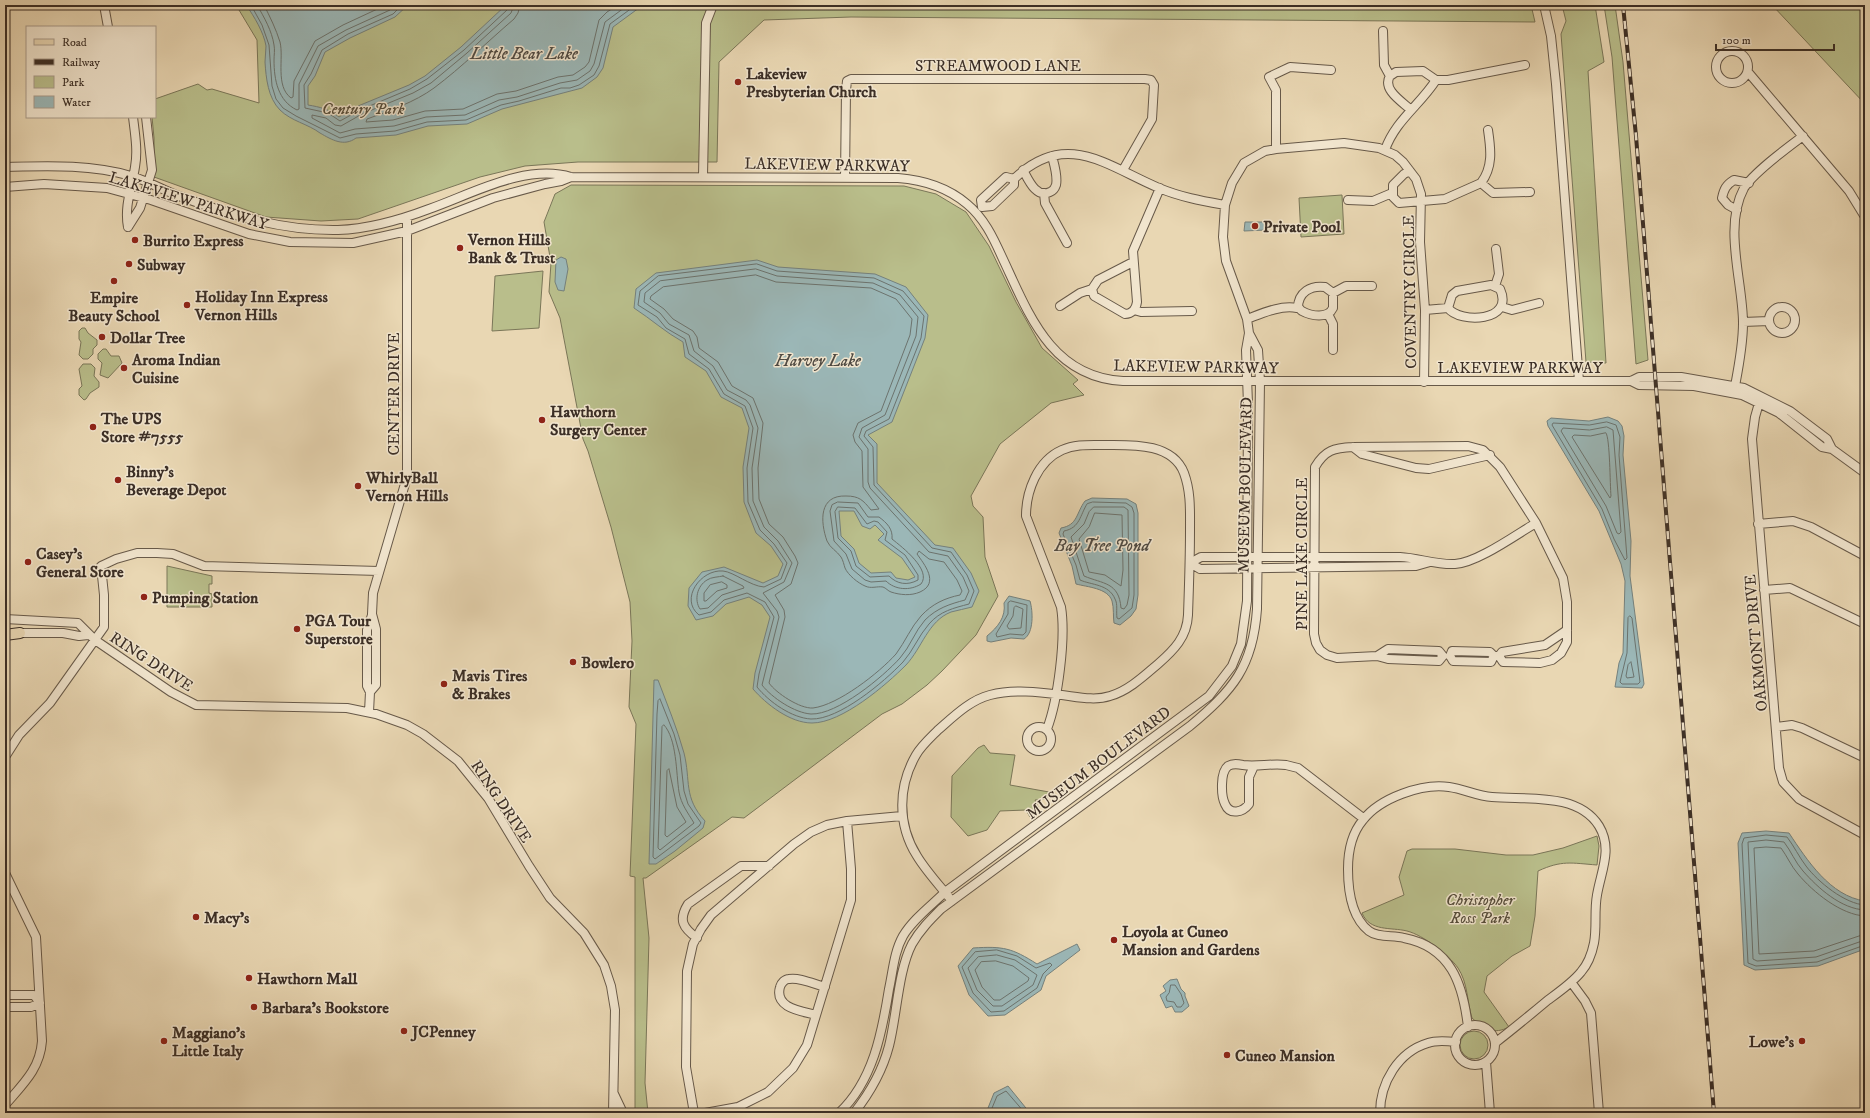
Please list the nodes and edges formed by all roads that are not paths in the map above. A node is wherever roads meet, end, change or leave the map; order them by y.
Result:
1 (104, 5) edge
2 (713, 5) edge
3 (1544, 5) edge
4 (108, 26) edge
5 (1383, 31) dead end
6 (1525, 65) dead end
7 (1331, 70) dead end
8 (1748, 72) junction
9 (1390, 76) junction
10 (1436, 80) junction
11 (1410, 109) junction
12 (133, 118) edge
13 (146, 118) edge
14 (1488, 130) dead end
15 (1803, 136) junction
16 (1276, 149) junction
17 (1385, 150) junction
18 (1052, 156) junction
19 (5, 167) edge
20 (1023, 170) junction
21 (1123, 170) junction
22 (1410, 171) junction
23 (133, 176) junction
24 (703, 176) junction
25 (571, 177) junction
26 (845, 178) junction
27 (148, 182) junction
28 (1481, 183) junction
29 (1749, 183) junction
30 (5, 187) edge
31 (1160, 188) junction
32 (1530, 192) dead end
33 (129, 193) junction
34 (1044, 193) junction
35 (1392, 193) junction
36 (144, 198) junction
37 (1348, 200) dead end
38 (1422, 202) junction
39 (1224, 206) junction
40 (979, 210) junction
41 (1737, 210) junction
42 (406, 217) junction
43 (1865, 217) edge
44 (407, 230) junction
45 (1068, 243) dead end
46 (1496, 249) dead end
47 (1133, 262) junction
48 (1372, 286) dead end
49 (1495, 286) junction
50 (1092, 288) junction
51 (1333, 293) junction
52 (1539, 303) dead end
53 (1060, 306) dead end
54 (1502, 307) junction
55 (1298, 308) junction
56 (1448, 308) junction
57 (1134, 310) junction
58 (1425, 310) junction
59 (1192, 311) dead end
60 (1328, 314) junction
61 (1248, 319) junction
62 (1769, 321) dead end
63 (1743, 322) junction
64 (1249, 333) junction
65 (1333, 350) dead end
66 (1247, 381) junction
67 (1260, 381) junction
68 (1579, 381) junction
69 (1631, 381) junction
70 (1424, 382) junction
71 (1735, 386) junction
72 (1760, 403) junction
73 (1353, 447) junction
74 (1832, 449) junction
75 (1490, 456) junction
76 (1865, 473) edge
77 (1536, 523) junction
78 (1758, 524) junction
79 (1865, 556) edge
80 (1247, 558) junction
81 (1257, 558) junction
82 (1314, 559) junction
83 (1430, 562) junction
84 (1190, 563) junction
85 (1257, 568) junction
86 (1314, 568) junction
87 (1247, 569) junction
88 (378, 571) junction
89 (1764, 590) junction
90 (5, 619) edge
91 (1865, 624) edge
92 (1567, 630) junction
93 (20, 633) joint
94 (5, 634) edge
95 (92, 637) junction
96 (1496, 656) junction
97 (1055, 694) junction
98 (369, 712) junction
99 (1776, 727) junction
100 (1047, 730) dead end
101 (5, 757) edge
102 (1865, 758) edge
103 (1254, 766) junction
104 (902, 816) junction
105 (1364, 818) junction
106 (847, 821) junction
107 (1865, 835) edge
108 (769, 866) junction
109 (5, 873) edge
110 (946, 892) junction
111 (952, 901) junction
112 (696, 938) junction
113 (1571, 982) junction
114 (825, 987) junction
115 (5, 995) edge
116 (40, 1003) junction
117 (5, 1007) edge
118 (816, 1015) junction
119 (1468, 1027) junction
120 (1456, 1042) junction
121 (1495, 1043) junction
122 (1486, 1062) junction
123 (614, 1093) junction
124 (5, 1105) edge
125 (613, 1113) edge
126 (623, 1113) edge
127 (694, 1113) edge
128 (705, 1113) edge
129 (839, 1113) edge
130 (854, 1113) edge
131 (1380, 1113) edge
132 (1490, 1113) edge
133 (1600, 1113) edge

1 - 4 street
2 - 24 street
3 - 68 street
5 - 9 street
6 - 10 street
7 - 16 street
8 - 8 street
8 - 15 street
9 - 10 street
9 - 11 street
10 - 11 street
11 - 17 street
12 - 23 street
13 - 27 street
14 - 28 street
15 - 29 street
15 - 43 street
16 - 17 street, COVENTRY CIRCLE
16 - 39 street, COVENTRY CIRCLE
17 - 22 street, COVENTRY CIRCLE
18 - 20 street
18 - 21 street
18 - 34 street
19 - 23 street, LAKEVIEW PARKWAY
20 - 34 street
20 - 40 street
21 - 26 street, STREAMWOOD LANE
21 - 31 street
22 - 35 street, COVENTRY CIRCLE
22 - 38 street, COVENTRY CIRCLE
23 - 27 street, LAKEVIEW PARKWAY
23 - 33 street
24 - 25 street, LAKEVIEW PARKWAY
24 - 26 street, LAKEVIEW PARKWAY
25 - 42 street, LAKEVIEW PARKWAY
25 - 44 street, LAKEVIEW PARKWAY
26 - 40 street, LAKEVIEW PARKWAY
27 - 36 street
27 - 42 street, LAKEVIEW PARKWAY
28 - 32 street
28 - 38 street
29 - 41 street
29 - 41 street
30 - 33 street, LAKEVIEW PARKWAY
31 - 39 street
31 - 47 street
33 - 36 street, LAKEVIEW PARKWAY
33 - 36 street
34 - 45 street
35 - 37 street, COVENTRY CIRCLE
35 - 38 street, COVENTRY CIRCLE
36 - 44 street, LAKEVIEW PARKWAY
38 - 58 street, COVENTRY CIRCLE
39 - 61 street, COVENTRY CIRCLE
40 - 66 street, LAKEVIEW PARKWAY
41 - 63 street
42 - 44 street, CENTER DRIVE
44 - 88 street, CENTER DRIVE
46 - 49 street
47 - 50 street
47 - 57 street
48 - 51 street
49 - 54 street
49 - 56 street
50 - 53 street
50 - 57 street
51 - 55 street
51 - 60 street
52 - 54 street
54 - 56 street
55 - 60 street
55 - 61 street
56 - 58 street
57 - 59 street
58 - 70 street, COVENTRY CIRCLE
60 - 65 street
61 - 64 street, COVENTRY CIRCLE
62 - 63 street
63 - 71 street
64 - 66 street, COVENTRY CIRCLE
64 - 67 street, COVENTRY CIRCLE
66 - 67 street, LAKEVIEW PARKWAY
66 - 80 street, MUSEUM BOULEVARD
67 - 70 street, LAKEVIEW PARKWAY
67 - 81 street, MUSEUM BOULEVARD
68 - 69 street, LAKEVIEW PARKWAY
68 - 70 street, LAKEVIEW PARKWAY
69 - 71 street, LAKEVIEW PARKWAY
69 - 72 street, LAKEVIEW PARKWAY
71 - 74 street, LAKEVIEW PARKWAY
72 - 74 street, LAKEVIEW PARKWAY
72 - 78 street, OAKMONT DRIVE
73 - 75 street, PINE LAKE CIRCLE
73 - 75 street
73 - 82 street, PINE LAKE CIRCLE
74 - 76 street, LAKEVIEW PARKWAY
75 - 77 street, PINE LAKE CIRCLE
77 - 83 street
77 - 92 street, PINE LAKE CIRCLE
78 - 79 street
78 - 89 street, OAKMONT DRIVE
80 - 81 street
80 - 84 street
80 - 87 street, MUSEUM BOULEVARD
81 - 82 street
81 - 85 street, MUSEUM BOULEVARD
82 - 83 street
82 - 86 street, PINE LAKE CIRCLE
83 - 86 street
84 - 87 street
84 - 97 street
84 - 97 street
85 - 86 street
85 - 87 street
85 - 111 street, MUSEUM BOULEVARD
86 - 96 street, PINE LAKE CIRCLE
87 - 110 street, MUSEUM BOULEVARD
88 - 95 street
88 - 98 street, CENTER DRIVE
89 - 91 street
89 - 99 street, OAKMONT DRIVE
90 - 95 street, RING DRIVE
92 - 96 street
92 - 96 street, PINE LAKE CIRCLE
93 - 94 main road
93 - 95 street, RING DRIVE
95 - 98 street, RING DRIVE
95 - 101 street
97 - 100 street
97 - 104 street
98 - 123 street, RING DRIVE
99 - 102 street
99 - 107 street, OAKMONT DRIVE
103 - 103 street
103 - 105 street
104 - 106 street
104 - 110 street
105 - 113 street
105 - 119 street
106 - 108 street
106 - 114 street
108 - 112 street
108 - 112 street
109 - 116 street
110 - 111 street
110 - 129 street, MUSEUM BOULEVARD
111 - 130 street, MUSEUM BOULEVARD
112 - 127 street
113 - 121 street
113 - 133 street
114 - 118 street
114 - 118 street
115 - 116 street
116 - 117 street
116 - 124 street
118 - 128 street
119 - 120 street
119 - 121 street
120 - 122 street
120 - 131 street
121 - 122 street
122 - 132 street
123 - 125 street, RING DRIVE
123 - 126 street

